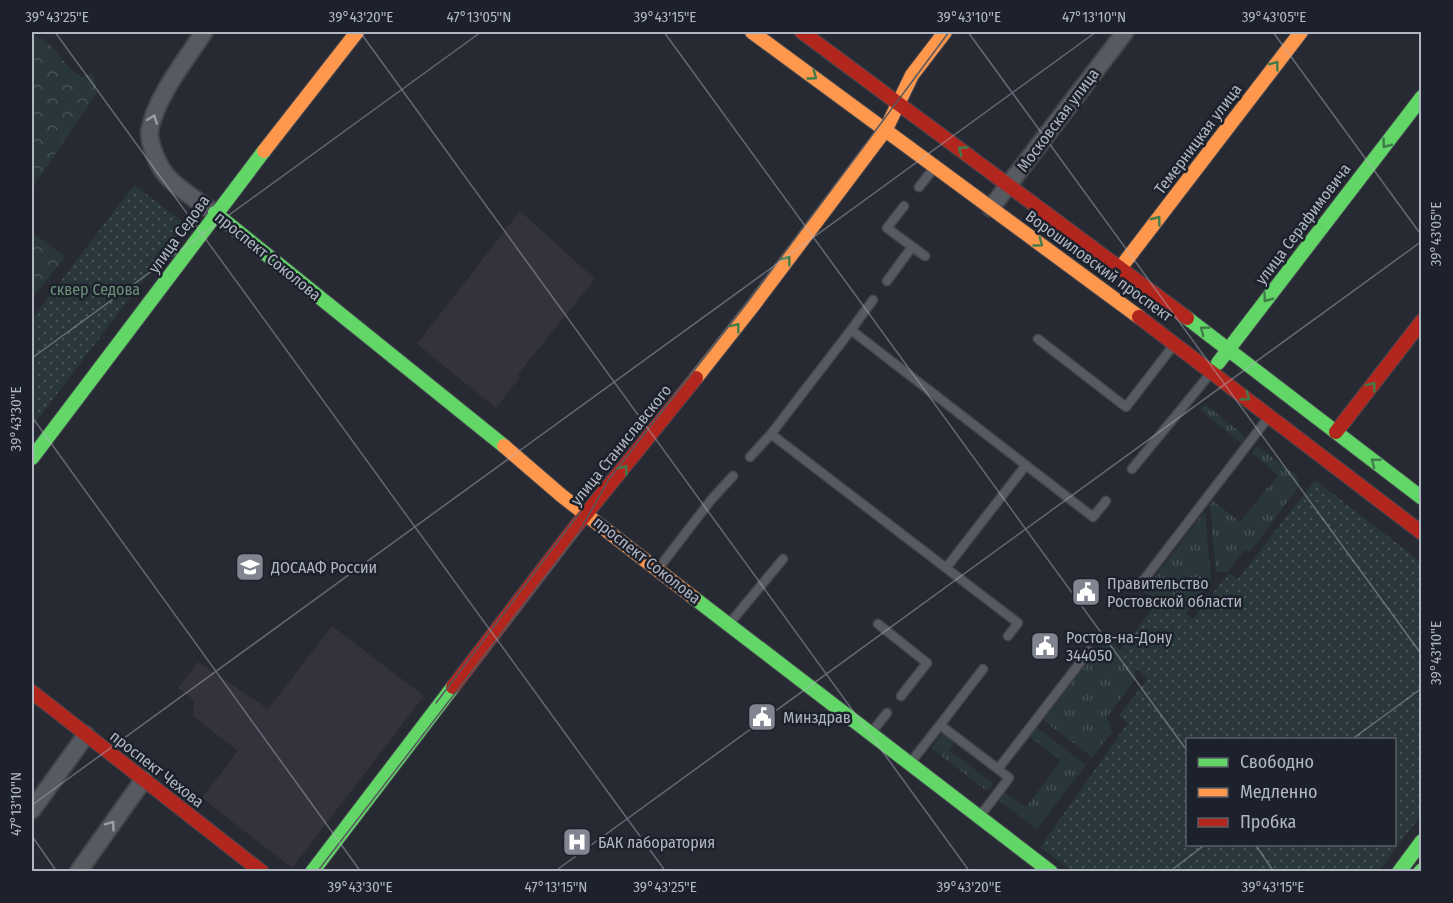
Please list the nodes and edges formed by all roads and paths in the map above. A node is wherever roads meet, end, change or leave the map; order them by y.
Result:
1 (204, 32) edge
2 (357, 32) edge
3 (752, 32) edge
4 (802, 32) edge
5 (945, 32) edge
6 (1125, 32) edge
7 (1301, 32) edge
8 (1422, 97) edge
9 (897, 103) junction
10 (886, 129) junction
11 (936, 165) junction
12 (1010, 185) junction
13 (919, 187) dead end
14 (904, 206) dead end
15 (991, 208) junction
16 (215, 213) junction
17 (912, 247) junction
18 (924, 256) dead end
19 (1121, 267) junction
20 (887, 281) dead end
21 (873, 300) dead end
22 (1422, 321) edge
23 (850, 330) junction
24 (1038, 339) dead end
25 (1175, 343) junction
26 (1229, 349) junction
27 (1212, 371) junction
28 (1270, 415) junction
29 (1336, 432) junction
30 (771, 434) junction
31 (750, 457) dead end
32 (32, 458) edge
33 (1026, 465) junction
34 (1132, 469) dead end
35 (733, 476) dead end
36 (1422, 498) edge
37 (1106, 501) dead end
38 (588, 515) junction
39 (1422, 533) edge
40 (783, 559) dead end
41 (946, 568) junction
42 (658, 569) junction
43 (1139, 586) dead end
44 (729, 624) junction
45 (878, 624) dead end
46 (1008, 636) dead end
47 (1089, 651) dead end
48 (983, 669) dead end
49 (32, 692) edge
50 (901, 696) dead end
51 (887, 713) dead end
52 (940, 725) junction
53 (871, 734) junction
54 (86, 735) junction
55 (910, 764) junction
56 (998, 769) junction
57 (144, 779) junction
58 (32, 810) edge
59 (979, 817) junction
60 (1422, 841) edge
61 (1047, 870) edge
62 (78, 872) edge
63 (262, 872) edge
64 (312, 872) edge
65 (1399, 872) edge

16 -> 1 street, проспект Соколова
2 - 16 street, улица Седова
3 -> 10 street, Ворошиловский проспект
4 - 9 street, Ворошиловский проспект
5 - 9 street, улица Станиславского
6 - 12 street, Московская улица
19 -> 7 street, Темерницкая улица
8 -> 26 street, улица Серафимовича
9 - 10 street, улица Станиславского
12 -> 9 street, Ворошиловский проспект
10 - 11 street, Ворошиловский проспект
38 -> 10 street, улица Станиславского
11 - 13 lane
11 - 15 street, Ворошиловский проспект
12 - 15 street, Московская улица
12 - 19 street, Ворошиловский проспект
14 - 17 lane
15 -> 25 street, Ворошиловский проспект
16 - 32 street, улица Седова
16 - 38 street, проспект Соколова
17 - 18 lane
17 - 20 lane
26 -> 19 street, Ворошиловский проспект
21 - 23 lane
29 -> 22 street
23 - 30 lane
23 - 33 lane
24 - 25 lane
25 - 27 street, Ворошиловский проспект
26 - 27 street, улица Серафимовича
26 - 29 street, Ворошиловский проспект
27 -> 28 street, Ворошиловский проспект
27 - 34 lane
28 - 39 street, Ворошиловский проспект
28 - 43 lane
36 -> 29 street, Ворошиловский проспект
30 - 31 lane
30 - 41 lane
33 - 37 lane
33 - 41 lane
35 - 42 lane
38 - 42 street, проспект Соколова
38 - 64 street, улица Станиславского
40 - 44 lane
41 - 46 lane
42 - 44 street, проспект Соколова
44 - 53 street, проспект Соколова
45 - 50 lane
47 - 56 lane
48 - 52 lane
49 - 54 street, проспект Чехова
51 - 53 lane
52 - 55 lane
52 - 56 lane
53 - 55 street, проспект Соколова
54 - 57 street, проспект Чехова
54 - 58 street
55 - 59 street, проспект Соколова
56 - 59 lane
62 -> 57 street
57 - 63 street, проспект Чехова
59 - 61 street, проспект Соколова
60 - 65 street

